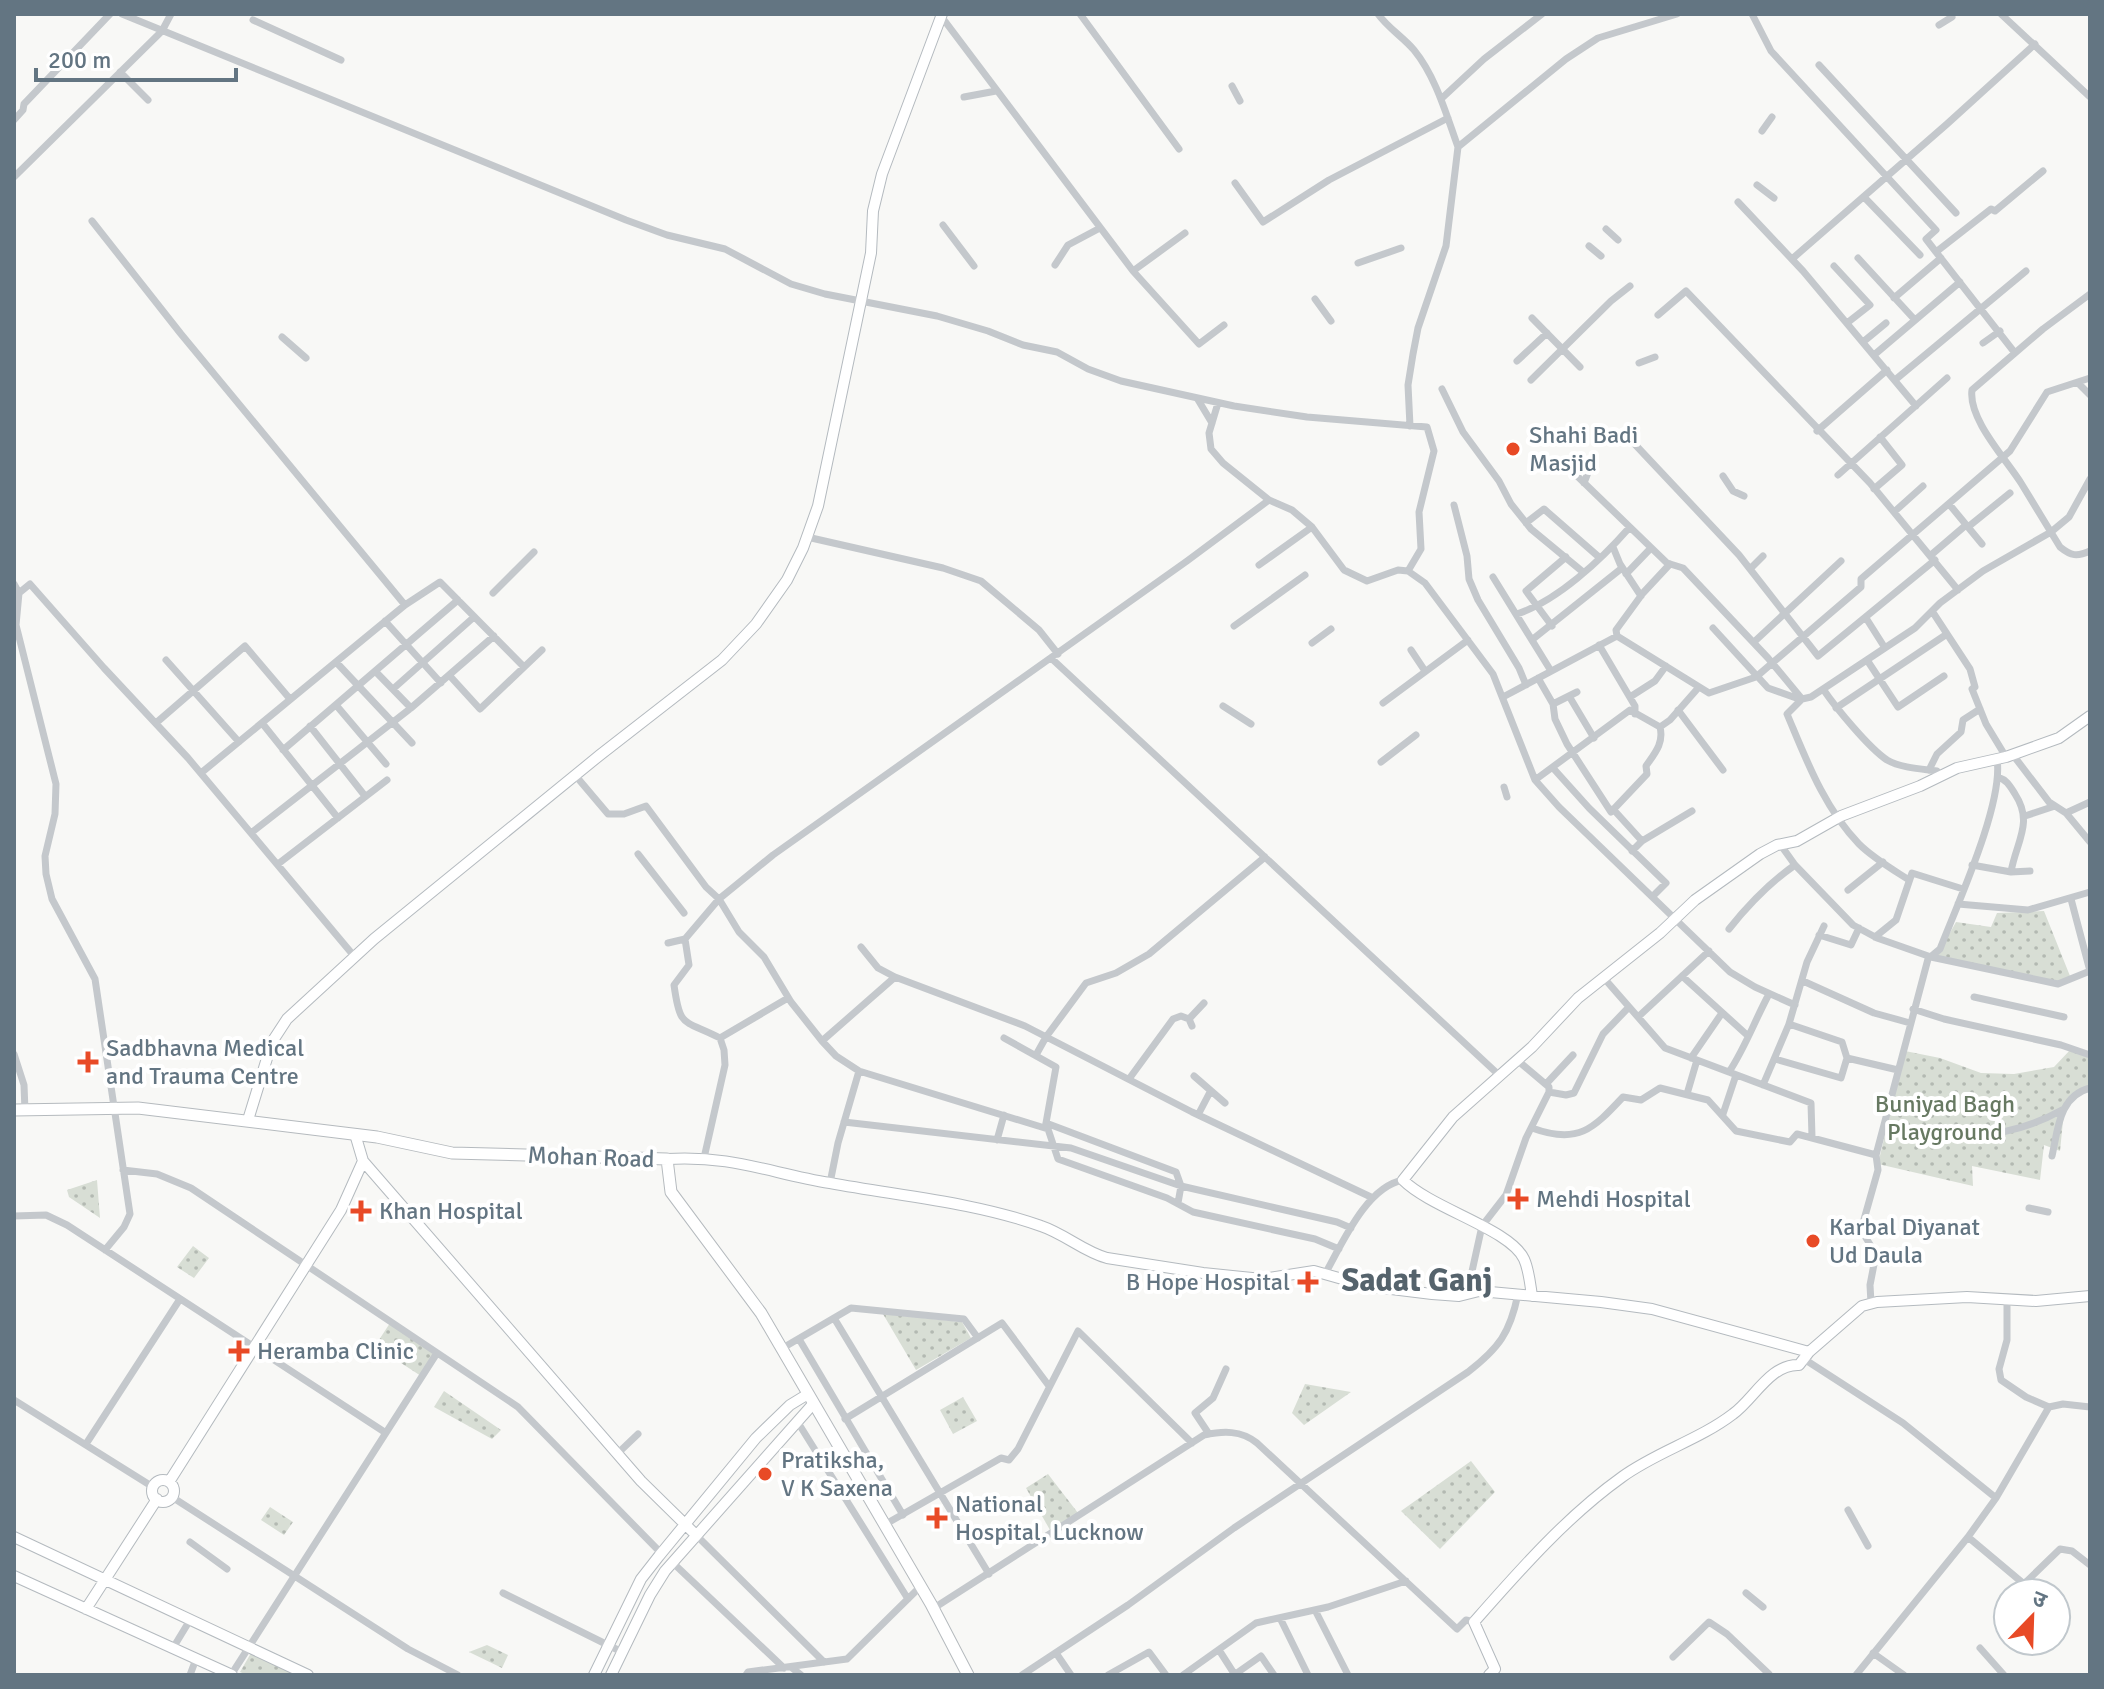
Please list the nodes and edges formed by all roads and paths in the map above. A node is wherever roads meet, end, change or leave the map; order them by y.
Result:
1 (110, 14) edge
2 (122, 14) edge
3 (171, 14) edge
4 (1080, 14) edge
5 (1378, 14) edge
6 (1542, 14) edge
7 (1677, 14) edge
8 (1752, 14) edge
9 (2001, 14) edge
10 (941, 15) edge
11 (1952, 17) dead end
12 (253, 20) dead end
13 (1939, 25) dead end
14 (162, 31) junction
15 (2035, 44) junction
16 (341, 60) dead end
17 (1819, 65) dead end
18 (120, 72) junction
19 (1232, 86) dead end
20 (996, 91) junction
21 (964, 97) dead end
22 (2090, 97) edge
23 (1441, 99) junction
24 (148, 100) dead end
25 (1240, 101) dead end
26 (1772, 117) dead end
27 (1448, 118) junction
28 (14, 120) edge
29 (1762, 131) dead end
30 (1458, 147) junction
31 (1179, 149) dead end
32 (1907, 160) junction
33 (2043, 171) dead end
34 (14, 177) edge
35 (1886, 178) junction
36 (1235, 183) dead end
37 (1757, 185) dead end
38 (1864, 197) junction
39 (1774, 198) dead end
40 (1738, 202) dead end
41 (1956, 213) dead end
42 (92, 221) dead end
43 (943, 225) dead end
44 (1100, 228) junction
45 (1606, 229) dead end
46 (1185, 233) dead end
47 (1618, 240) dead end
48 (1589, 246) dead end
49 (1401, 248) dead end
50 (1920, 255) dead end
51 (1939, 255) junction
52 (1601, 256) dead end
53 (1858, 258) dead end
54 (1792, 259) junction
55 (1358, 263) dead end
56 (1055, 265) dead end
57 (974, 266) dead end
58 (1834, 266) dead end
59 (1133, 271) junction
60 (2026, 271) dead end
61 (1960, 282) junction
62 (1630, 286) dead end
63 (2090, 294) edge
64 (1894, 298) junction
65 (1315, 299) dead end
66 (861, 301) junction
67 (1981, 308) junction
68 (1658, 315) dead end
69 (1532, 318) dead end
70 (1915, 320) junction
71 (1331, 321) dead end
72 (1847, 323) junction
73 (1886, 323) dead end
74 (1224, 325) dead end
75 (2000, 331) junction
76 (1547, 333) junction
77 (282, 337) dead end
78 (1863, 342) junction
79 (1983, 343) dead end
80 (1563, 350) junction
81 (2015, 353) junction
82 (1874, 355) junction
83 (1655, 357) dead end
84 (306, 358) dead end
85 (1517, 361) dead end
86 (1639, 363) dead end
87 (1580, 367) dead end
88 (1887, 370) junction
89 (1947, 378) dead end
90 (2090, 378) edge
91 (1531, 380) dead end
92 (1895, 380) junction
93 (2078, 383) junction
94 (1442, 389) dead end
95 (2090, 395) edge
96 (1197, 398) junction
97 (1218, 403) junction
98 (1916, 406) junction
99 (1212, 423) junction
100 (1410, 426) junction
101 (1817, 431) junction
102 (1628, 437) dead end
103 (1880, 437) junction
104 (2003, 457) junction
105 (1850, 463) junction
106 (1595, 467) dead end
107 (1575, 474) dead end
108 (1838, 475) dead end
109 (1723, 476) dead end
110 (2090, 479) edge
111 (1584, 483) junction
112 (1923, 486) dead end
113 (1874, 489) junction
114 (2010, 493) dead end
115 (1744, 496) dead end
116 (1269, 500) junction
117 (1949, 504) junction
118 (1454, 505) dead end
119 (1894, 512) junction
120 (1526, 523) junction
121 (1967, 526) junction
122 (1312, 527) junction
123 (1629, 528) junction
124 (2051, 532) junction
125 (1913, 534) junction
126 (807, 537) junction
127 (1982, 544) dead end
128 (1613, 547) junction
129 (1651, 548) junction
130 (2090, 551) edge
131 (534, 552) dead end
132 (1763, 556) dead end
133 (1566, 557) junction
134 (1600, 558) junction
135 (1933, 558) junction
136 (1841, 561) dead end
137 (1670, 564) junction
138 (1259, 565) dead end
139 (1750, 569) junction
140 (1408, 571) junction
141 (1624, 571) junction
142 (1583, 572) junction
143 (1305, 575) dead end
144 (1493, 577) dead end
145 (1358, 579) junction
146 (14, 584) edge
147 (1363, 590) dead end
148 (1958, 590) junction
149 (19, 593) junction
150 (493, 593) dead end
151 (1641, 596) junction
152 (458, 600) junction
153 (405, 605) junction
154 (1539, 607) junction
155 (1932, 611) junction
156 (1785, 613) junction
157 (1517, 614) junction
158 (474, 617) junction
159 (1866, 618) junction
160 (385, 621) junction
161 (1234, 626) dead end
162 (1552, 626) junction
163 (1713, 628) dead end
164 (1331, 629) dead end
165 (1947, 634) junction
166 (494, 636) junction
167 (1617, 636) junction
168 (1804, 638) junction
169 (1533, 639) junction
170 (1468, 640) junction
171 (1754, 642) junction
172 (1312, 643) dead end
173 (406, 645) junction
174 (1599, 645) junction
175 (1885, 648) junction
176 (542, 650) dead end
177 (1411, 650) dead end
178 (1054, 656) junction
179 (166, 660) dead end
180 (1867, 660) junction
181 (336, 662) junction
182 (422, 662) junction
183 (1773, 664) junction
184 (1666, 666) junction
185 (524, 667) junction
186 (375, 671) junction
187 (1425, 671) junction
188 (1551, 671) junction
189 (449, 675) junction
190 (1944, 676) dead end
191 (1756, 677) junction
192 (1538, 678) junction
193 (1880, 679) junction
194 (441, 683) junction
195 (358, 685) junction
196 (1526, 685) junction
197 (1699, 687) junction
198 (393, 689) junction
199 (1823, 689) junction
200 (195, 692) junction
201 (1503, 697) junction
202 (1630, 697) junction
203 (290, 699) junction
204 (1802, 699) junction
205 (1383, 703) dead end
206 (1553, 704) junction
207 (336, 705) junction
208 (1223, 706) dead end
209 (411, 708) junction
210 (1836, 708) junction
211 (1980, 709) junction
212 (1678, 710) junction
213 (1635, 714) junction
214 (2090, 716) edge
215 (393, 722) junction
216 (156, 723) junction
217 (262, 723) junction
218 (1251, 724) dead end
219 (310, 726) junction
220 (1660, 727) junction
221 (1416, 735) dead end
222 (1594, 738) junction
223 (239, 742) junction
224 (367, 742) junction
225 (412, 743) dead end
226 (283, 750) junction
227 (1573, 754) junction
228 (2005, 757) junction
229 (1381, 762) dead end
230 (340, 763) junction
231 (386, 764) dead end
232 (1553, 768) junction
233 (1723, 770) dead end
234 (1929, 770) junction
235 (201, 773) junction
236 (575, 775) junction
237 (1940, 776) junction
238 (1998, 777) junction
239 (387, 780) dead end
240 (1535, 780) junction
241 (312, 785) junction
242 (1504, 787) dead end
243 (365, 796) junction
244 (1507, 797) dead end
245 (2090, 802) edge
246 (2055, 806) junction
247 (1613, 809) junction
248 (1692, 811) dead end
249 (2066, 813) junction
250 (2025, 816) junction
251 (1839, 817) junction
252 (338, 818) junction
253 (251, 833) junction
254 (1642, 841) junction
255 (2090, 842) edge
256 (1780, 844) junction
257 (1632, 851) junction
258 (638, 854) dead end
259 (1265, 857) junction
260 (1883, 862) junction
261 (278, 864) junction
262 (1795, 865) junction
263 (1972, 865) junction
264 (2030, 871) dead end
265 (2011, 872) junction
266 (1909, 880) junction
267 (1963, 889) junction
268 (1848, 890) dead end
269 (1653, 896) junction
270 (2089, 896) edge
271 (719, 899) junction
272 (2071, 899) junction
273 (1958, 904) junction
274 (684, 913) dead end
275 (1676, 918) junction
276 (1824, 926) dead end
277 (1859, 928) junction
278 (1729, 929) dead end
279 (1819, 935) junction
280 (1875, 937) junction
281 (685, 939) junction
282 (668, 943) dead end
283 (861, 947) dead end
284 (1709, 951) junction
285 (354, 956) junction
286 (1931, 957) junction
287 (1682, 976) junction
288 (895, 977) junction
289 (1603, 977) junction
290 (1803, 981) junction
291 (1769, 994) junction
292 (1974, 997) dead end
293 (788, 998) junction
294 (1204, 1003) dead end
295 (1795, 1005) junction
296 (1629, 1007) junction
297 (1913, 1009) junction
298 (1722, 1013) junction
299 (1638, 1017) junction
300 (2064, 1017) dead end
301 (1910, 1023) junction
302 (1789, 1024) junction
303 (1747, 1035) junction
304 (1046, 1037) junction
305 (720, 1038) junction
306 (1004, 1038) dead end
307 (822, 1041) junction
308 (14, 1054) edge
309 (1036, 1055) junction
310 (1573, 1055) dead end
311 (2090, 1055) edge
312 (1847, 1058) junction
313 (1694, 1059) junction
314 (1775, 1059) junction
315 (1517, 1060) junction
316 (1898, 1070) junction
317 (859, 1071) junction
318 (1733, 1074) junction
319 (1194, 1076) dead end
320 (1500, 1076) junction
321 (1129, 1079) junction
322 (1763, 1085) junction
323 (1548, 1088) junction
324 (2090, 1088) edge
325 (1210, 1092) junction
326 (1687, 1094) junction
327 (1225, 1103) dead end
328 (113, 1109) junction
329 (19, 1110) edge
330 (2062, 1110) junction
331 (1723, 1114) junction
332 (1004, 1115) junction
333 (1198, 1115) junction
334 (248, 1120) junction
335 (844, 1122) junction
336 (1885, 1125) junction
337 (1047, 1126) junction
338 (1532, 1128) junction
339 (355, 1134) junction
340 (1812, 1137) junction
341 (997, 1140) junction
342 (1054, 1146) junction
343 (1876, 1155) junction
344 (2052, 1156) dead end
345 (704, 1158) junction
346 (667, 1159) junction
347 (363, 1161) junction
348 (123, 1170) junction
349 (1403, 1180) junction
350 (830, 1183) junction
351 (1181, 1186) junction
352 (1373, 1198) junction
353 (1178, 1203) junction
354 (2029, 1208) dead end
355 (2048, 1212) dead end
356 (14, 1216) edge
357 (1482, 1226) junction
358 (1351, 1228) junction
359 (1339, 1249) junction
360 (105, 1250) junction
361 (306, 1266) junction
362 (1325, 1274) junction
363 (1467, 1294) junction
364 (1518, 1294) junction
365 (1532, 1296) junction
366 (2090, 1296) edge
367 (180, 1299) junction
368 (2007, 1299) junction
369 (1871, 1303) junction
370 (834, 1318) junction
371 (978, 1338) junction
372 (799, 1339) junction
373 (254, 1347) junction
374 (781, 1349) junction
375 (437, 1353) junction
376 (1806, 1356) junction
377 (1226, 1369) dead end
378 (1049, 1386) junction
379 (882, 1396) junction
380 (810, 1399) junction
381 (14, 1400) edge
382 (2049, 1407) junction
383 (2090, 1407) edge
384 (845, 1419) junction
385 (796, 1420) junction
386 (386, 1433) junction
387 (638, 1434) dead end
388 (1209, 1434) junction
389 (1192, 1443) junction
390 (86, 1444) junction
391 (746, 1449) junction
392 (617, 1454) junction
393 (759, 1462) junction
394 (169, 1482) junction
395 (1302, 1484) junction
396 (153, 1487) junction
397 (941, 1493) junction
398 (172, 1497) junction
399 (1996, 1498) junction
400 (157, 1499) junction
401 (1848, 1510) dead end
402 (903, 1515) junction
403 (685, 1524) junction
404 (884, 1525) junction
405 (695, 1534) junction
406 (14, 1537) edge
407 (1968, 1537) junction
408 (190, 1542) dead end
409 (1868, 1546) dead end
410 (661, 1553) junction
411 (672, 1562) junction
412 (2090, 1565) edge
413 (227, 1569) dead end
414 (989, 1574) junction
415 (14, 1576) edge
416 (294, 1576) junction
417 (105, 1580) junction
418 (1406, 1581) junction
419 (921, 1586) junction
420 (503, 1593) dead end
421 (1746, 1593) dead end
422 (908, 1599) junction
423 (1763, 1607) dead end
424 (934, 1608) junction
425 (86, 1609) junction
426 (1315, 1610) junction
427 (1280, 1618) junction
428 (190, 1620) junction
429 (1474, 1622) junction
430 (609, 1645) junction
431 (249, 1647) junction
432 (173, 1648) junction
433 (1980, 1648) dead end
434 (1219, 1650) junction
435 (622, 1652) junction
436 (1056, 1653) junction
437 (1873, 1653) junction
438 (1673, 1657) dead end
439 (196, 1659) junction
440 (824, 1662) junction
441 (788, 1667) junction
442 (1028, 1673) edge
443 (1305, 1674) edge
444 (1769, 1674) edge
445 (190, 1675) edge
446 (232, 1675) edge
447 (308, 1675) edge
448 (458, 1675) edge
449 (594, 1675) edge
450 (611, 1675) edge
451 (746, 1675) edge
452 (801, 1675) edge
453 (968, 1675) edge
454 (1071, 1675) edge
455 (1108, 1675) edge
456 (1166, 1675) edge
457 (1183, 1675) edge
458 (1235, 1675) edge
459 (1274, 1675) edge
460 (1348, 1675) edge
461 (1489, 1675) edge
462 (1856, 1675) edge
463 (1904, 1675) edge
464 (2004, 1675) edge

1 - 28 street
2 - 14 street
3 - 14 street
4 - 31 street
5 - 23 street
6 - 23 street
7 - 30 street
8 - 35 street
9 - 15 street
10 - 20 street
10 - 66 street
11 - 13 street
12 - 16 street
14 - 18 street
14 - 66 street
15 - 22 street
15 - 32 street
17 - 32 street
18 - 24 street
18 - 34 street
19 - 25 street
20 - 21 street
20 - 44 street
23 - 27 street
26 - 29 street
27 - 30 street
27 - 36 street
30 - 100 street
32 - 35 street
32 - 41 street
33 - 51 street
35 - 38 street
35 - 51 street
37 - 39 street
38 - 50 street
38 - 54 street
40 - 54 street
42 - 153 street
43 - 57 street
44 - 56 street
44 - 59 street
45 - 47 street
46 - 59 street
48 - 52 street
49 - 55 street
51 - 61 street
51 - 64 street
53 - 64 street
54 - 72 street
58 - 72 street
59 - 74 street
60 - 67 street
61 - 67 street
61 - 70 street
62 - 80 street
63 - 81 street
64 - 70 street
65 - 71 street
66 - 96 street
66 - 126 street
67 - 75 street
67 - 92 street
68 - 101 street
69 - 76 street
70 - 82 street
72 - 78 street
73 - 78 street
75 - 79 street
75 - 81 street
76 - 80 street
76 - 85 street
77 - 84 street
78 - 82 street
80 - 87 street
80 - 91 street
81 - 104 street
82 - 88 street
83 - 86 street
88 - 92 street
88 - 101 street
89 - 98 street
90 - 93 street
92 - 98 street
93 - 95 street
93 - 104 street
94 - 120 street
96 - 97 street
96 - 99 street
97 - 99 street
97 - 100 street
98 - 103 street
99 - 116 street
100 - 140 street
101 - 105 street
102 - 139 street
103 - 105 street
103 - 113 street
104 - 117 street
104 - 124 street
105 - 108 street
105 - 113 street
106 - 111 street
107 - 111 street
109 - 115 street
110 - 124 street
111 - 123 street
112 - 119 street
113 - 119 street
114 - 121 street
116 - 122 street
116 - 178 street
117 - 121 street
117 - 125 street
118 - 196 street
119 - 125 street
120 - 133 street
120 - 134 street
121 - 127 street
121 - 135 street
122 - 138 street
122 - 145 street
123 - 128 street
123 - 129 street
124 - 130 street
124 - 148 street
125 - 135 street
125 - 168 street
126 - 178 street
126 - 236 street
128 - 134 street
128 - 141 street
129 - 137 street
129 - 141 street
131 - 150 street
132 - 139 street
133 - 142 street
133 - 154 street
134 - 142 street
135 - 148 street
135 - 159 street
136 - 156 street
137 - 151 street
137 - 171 street
139 - 156 street
140 - 145 street
140 - 170 street
141 - 151 street
141 - 162 street
142 - 154 street
143 - 161 street
144 - 157 street
145 - 147 street
146 - 149 street
148 - 155 street
149 - 216 street
149 - 328 street
151 - 167 street
152 - 153 street
152 - 158 street
152 - 173 street
153 - 160 street
154 - 157 street
154 - 162 street
155 - 165 street
155 - 175 street
156 - 168 street
156 - 171 street
157 - 169 street
158 - 166 street
158 - 182 street
159 - 168 street
159 - 175 street
160 - 173 street
160 - 181 street
162 - 169 street
163 - 191 street
164 - 172 street
165 - 193 street
165 - 211 street
166 - 185 street
166 - 189 street
167 - 174 street
167 - 184 street
168 - 183 street
169 - 188 street
170 - 187 street
170 - 201 street
171 - 183 street
173 - 182 street
173 - 186 street
174 - 188 street
174 - 202 street
175 - 180 street
176 - 185 street
177 - 187 street
178 - 259 street
178 - 271 street
179 - 200 street
180 - 193 street
180 - 199 street
181 - 195 street
181 - 203 street
182 - 194 street
182 - 198 street
183 - 191 street
183 - 204 street
184 - 197 street
184 - 202 street
185 - 189 street
186 - 195 street
186 - 198 street
187 - 205 street
188 - 192 street
189 - 194 street
190 - 193 street
191 - 197 street
191 - 204 street
192 - 196 street
192 - 206 street
193 - 210 street
194 - 209 street
195 - 207 street
195 - 215 street
196 - 201 street
197 - 212 street
198 - 209 street
199 - 204 street
199 - 210 street
200 - 203 street
200 - 216 street
200 - 223 street
201 - 240 street
202 - 213 street
203 - 217 street
204 - 251 street
206 - 222 street
206 - 227 street
207 - 219 street
207 - 224 street
208 - 218 street
209 - 215 street
210 - 234 street
211 - 228 street
211 - 234 street
212 - 220 street
212 - 233 street
213 - 220 street
213 - 222 street
214 - 228 street
215 - 224 street
215 - 225 street
216 - 235 street
217 - 223 street
217 - 226 street
219 - 226 street
219 - 230 street
220 - 247 street
221 - 229 street
222 - 227 street
223 - 235 street
224 - 230 street
224 - 231 street
226 - 241 street
227 - 232 street
227 - 247 street
228 - 237 street
228 - 238 street
228 - 246 street
230 - 241 street
230 - 243 street
232 - 240 street
232 - 257 street
234 - 237 street
235 - 253 street
236 - 271 street
236 - 285 street
237 - 251 street
238 - 250 street
238 - 263 street
239 - 243 street
240 - 269 street
241 - 252 street
241 - 253 street
242 - 244 street
243 - 252 street
245 - 249 street
246 - 249 street
246 - 250 street
247 - 254 street
248 - 254 street
249 - 255 street
250 - 265 street
251 - 256 street
251 - 260 street
252 - 261 street
253 - 261 street
254 - 257 street
256 - 262 street
256 - 275 street
257 - 269 street
258 - 274 street
259 - 304 street
259 - 320 street
260 - 266 street
260 - 268 street
261 - 285 street
262 - 277 street
262 - 278 street
263 - 265 street
263 - 267 street
264 - 265 street
266 - 267 street
266 - 280 street
267 - 273 street
269 - 275 street
270 - 272 street
271 - 281 street
271 - 293 street
272 - 273 street
272 - 286 street
273 - 286 street
275 - 284 street
275 - 289 street
276 - 279 street
277 - 279 street
277 - 280 street
279 - 290 street
280 - 286 street
281 - 282 street
281 - 305 street
283 - 288 street
284 - 287 street
284 - 291 street
285 - 334 street
286 - 297 street
287 - 298 street
287 - 299 street
288 - 304 street
288 - 307 street
289 - 296 street
289 - 315 street
290 - 295 street
290 - 301 street
291 - 295 street
291 - 303 street
292 - 300 street
293 - 305 street
293 - 307 street
294 - 321 street
295 - 302 street
296 - 299 street
296 - 323 street
297 - 301 street
297 - 311 street
298 - 303 street
298 - 313 street
299 - 313 street
301 - 316 street
302 - 312 street
302 - 314 street
303 - 318 street
304 - 309 street
304 - 321 street
305 - 345 street
306 - 309 street
307 - 317 street
308 - 329 street
309 - 337 street
310 - 323 street
312 - 314 street
312 - 316 street
313 - 318 street
313 - 326 street
314 - 322 street
315 - 320 street
315 - 323 street
316 - 336 street
317 - 332 street
317 - 335 street
318 - 322 street
318 - 331 street
319 - 325 street
320 - 349 street
321 - 333 street
322 - 340 street
323 - 338 street
324 - 330 street
325 - 327 street
325 - 333 street
326 - 331 street
326 - 338 street
328 - 329 main road, Mohan Road
328 - 334 main road, Mohan Road
328 - 348 street
330 - 336 street
330 - 344 street
331 - 340 street
332 - 337 street
332 - 341 street
333 - 352 street
334 - 339 main road, Mohan Road
335 - 341 street
335 - 350 street
336 - 343 street
337 - 342 street
337 - 351 street
338 - 357 street
339 - 346 main road, Mohan Road
339 - 347 street
340 - 343 street
341 - 342 street
342 - 351 street
342 - 353 street
343 - 369 street
345 - 346 street
345 - 350 street
346 - 374 main road, Mohan Road
347 - 361 street
347 - 392 street
348 - 360 street
348 - 361 street
349 - 352 street
349 - 357 street
350 - 362 street
351 - 353 street
351 - 358 street
352 - 358 street
353 - 359 street
354 - 355 street
356 - 360 street
357 - 363 street
357 - 365 street
358 - 359 street
359 - 362 street
360 - 367 street
361 - 373 street
361 - 375 street
362 - 363 street
363 - 364 street
364 - 365 street
364 - 395 street
365 - 376 street
366 - 368 street
367 - 373 street
367 - 390 street
368 - 369 street
368 - 382 street
369 - 376 street
370 - 371 street
370 - 372 street
370 - 379 street
371 - 378 street
371 - 379 street
372 - 374 street
372 - 384 street
373 - 386 street
373 - 394 street
374 - 380 main road, Mohan Road
375 - 386 street
375 - 410 street
376 - 399 street
376 - 429 street
377 - 388 street
378 - 389 street
378 - 397 street
379 - 384 street
379 - 397 street
380 - 385 street
380 - 391 street
380 - 404 main road, Mohan Road
381 - 390 street
382 - 383 street
382 - 399 street
384 - 402 street
385 - 393 street
385 - 422 street
386 - 416 street
387 - 392 street
388 - 389 street
388 - 395 street
389 - 414 street
390 - 396 street
391 - 393 street
391 - 403 street
392 - 403 street
393 - 405 street
394 - 396 street
394 - 398 street
395 - 418 street
395 - 436 street
396 - 400 street
397 - 402 street
397 - 414 street
398 - 400 street
398 - 416 street
399 - 407 street
400 - 417 street
401 - 409 street
402 - 404 street
403 - 405 street
403 - 410 street
404 - 419 main road, Mohan Road
405 - 411 street
405 - 440 street
406 - 417 street
407 - 412 street
407 - 437 street
408 - 413 street
410 - 430 street
411 - 435 street
411 - 441 street
414 - 424 street
415 - 425 street
416 - 431 street
416 - 448 street
417 - 425 street
417 - 428 street
418 - 426 street
418 - 429 street
419 - 422 street
419 - 424 main road, Mohan Road
420 - 430 street
421 - 423 street
422 - 440 street
424 - 453 main road, Mohan Road
425 - 432 street
426 - 427 street
426 - 460 street
427 - 434 street
427 - 443 street
428 - 431 street
428 - 432 street
429 - 461 street
430 - 435 street
430 - 449 street
431 - 446 street
431 - 447 street
432 - 439 street
433 - 464 street
434 - 457 street
434 - 458 street
435 - 450 street
436 - 442 street
436 - 454 street
437 - 462 street
437 - 463 street
438 - 444 street
439 - 445 street
439 - 446 street
440 - 441 street
441 - 451 street
441 - 452 street
455 - 456 street
458 - 459 street

